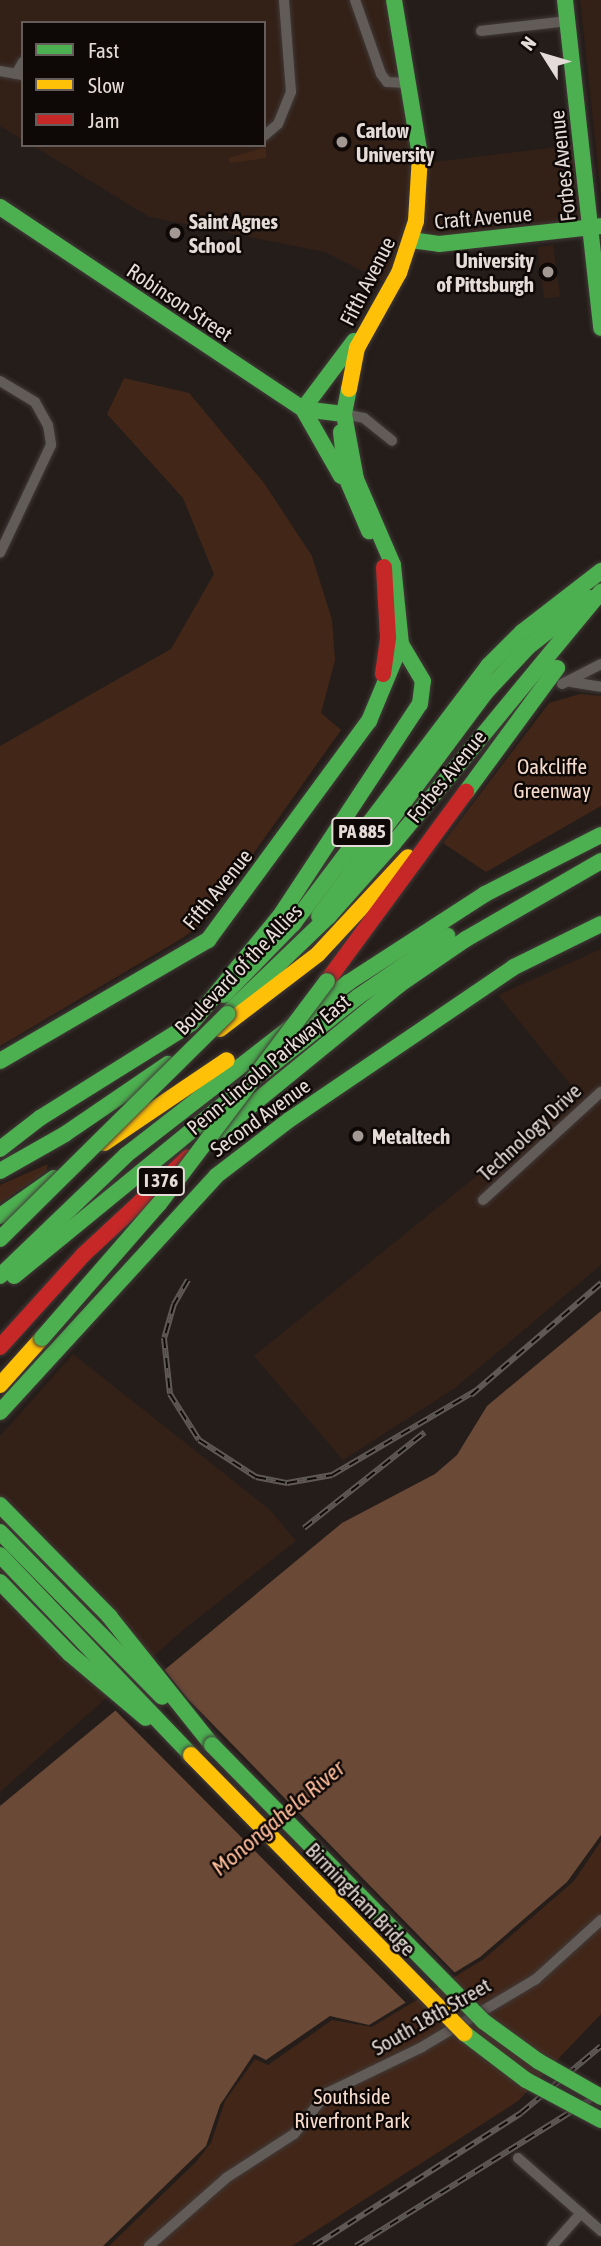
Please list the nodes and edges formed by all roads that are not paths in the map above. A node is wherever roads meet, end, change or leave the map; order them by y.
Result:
1 (284, 0) edge
2 (355, 0) edge
3 (394, 0) edge
4 (565, 0) edge
5 (567, 21) junction
6 (481, 31) dead end
7 (20, 68) edge
8 (0, 71) edge
9 (406, 83) junction
10 (266, 134) edge
11 (0, 207) edge
12 (595, 227) edge
13 (411, 240) junction
14 (366, 327) junction
15 (601, 328) edge
16 (0, 381) edge
17 (303, 409) junction
18 (344, 414) junction
19 (392, 441) dead end
20 (352, 495) junction
21 (0, 554) edge
22 (601, 571) edge
23 (601, 591) edge
24 (601, 608) edge
25 (525, 640) junction
26 (401, 645) junction
27 (601, 664) edge
28 (601, 687) edge
29 (376, 707) junction
30 (470, 782) junction
31 (601, 835) edge
32 (601, 854) edge
33 (601, 861) edge
34 (601, 924) edge
35 (277, 964) junction
36 (349, 982) junction
37 (192, 1023) junction
38 (333, 1026) junction
39 (0, 1061) edge
40 (601, 1092) edge
41 (0, 1149) edge
42 (0, 1171) edge
43 (483, 1200) dead end
44 (0, 1216) edge
45 (0, 1239) edge
46 (0, 1276) edge
47 (0, 1288) edge
48 (0, 1347) edge
49 (0, 1385) edge
50 (0, 1412) edge
51 (0, 1505) edge
52 (0, 1532) edge
53 (0, 1555) edge
54 (0, 1582) edge
55 (212, 1745) junction
56 (191, 1755) junction
57 (601, 1920) edge
58 (601, 2097) edge
59 (601, 2120) edge
60 (518, 2158) dead end
61 (581, 2213) junction
62 (601, 2231) edge
63 (149, 2246) edge
64 (552, 2246) edge

1 - 10 street
2 - 9 street
3 - 9 main road, Fifth Avenue
4 - 5 main road, Forbes Avenue
5 - 6 street
5 - 12 main road, Forbes Avenue
7 - 8 street
9 - 13 main road, Fifth Avenue
11 - 17 main road, Robinson Street
12 - 13 main road, Craft Avenue
12 - 15 main road, Forbes Avenue
13 - 14 main road, Fifth Avenue
14 - 17 main road
14 - 18 main road, Fifth Avenue
16 - 21 street
17 - 18 main road, Robinson Street
17 - 20 main road
18 - 19 street
18 - 20 main road, Fifth Avenue
18 - 26 main road, Fifth Avenue
20 - 29 main road, Fifth Avenue
22 - 25 main road, Boulevard of the Allies / PA 885
23 - 25 main road, Boulevard of the Allies / PA 885
23 - 35 main road
24 - 30 main road, Forbes Avenue
25 - 35 main road, Boulevard of the Allies / PA 885
25 - 37 main road, Boulevard of the Allies / PA 885
26 - 29 main road, Fifth Avenue
26 - 37 main road
27 - 28 street
29 - 39 main road, Fifth Avenue
30 - 42 main road, Forbes Avenue
30 - 49 main road, bridge
31 - 36 main road, Penn-Lincoln Parkway East / I 376
32 - 38 main road
33 - 38 main road, Penn-Lincoln Parkway East / I 376
34 - 50 main road, Second Avenue
35 - 45 main road, Boulevard of the Allies / PA 885, bridge
36 - 44 main road
36 - 46 main road, Penn-Lincoln Parkway East / I 376
37 - 41 main road, Boulevard of the Allies / PA 885
38 - 47 main road, bridge
38 - 48 main road, Penn-Lincoln Parkway East / I 376, bridge
40 - 43 street, Technology Drive
51 - 55 main road
52 - 55 main road, Birmingham Bridge
53 - 56 main road, Birmingham Bridge
54 - 56 main road
55 - 58 main road, Birmingham Bridge, bridge
56 - 59 main road, Birmingham Bridge, bridge
57 - 63 street, South 18th Street
60 - 61 street
61 - 62 street
61 - 64 street

